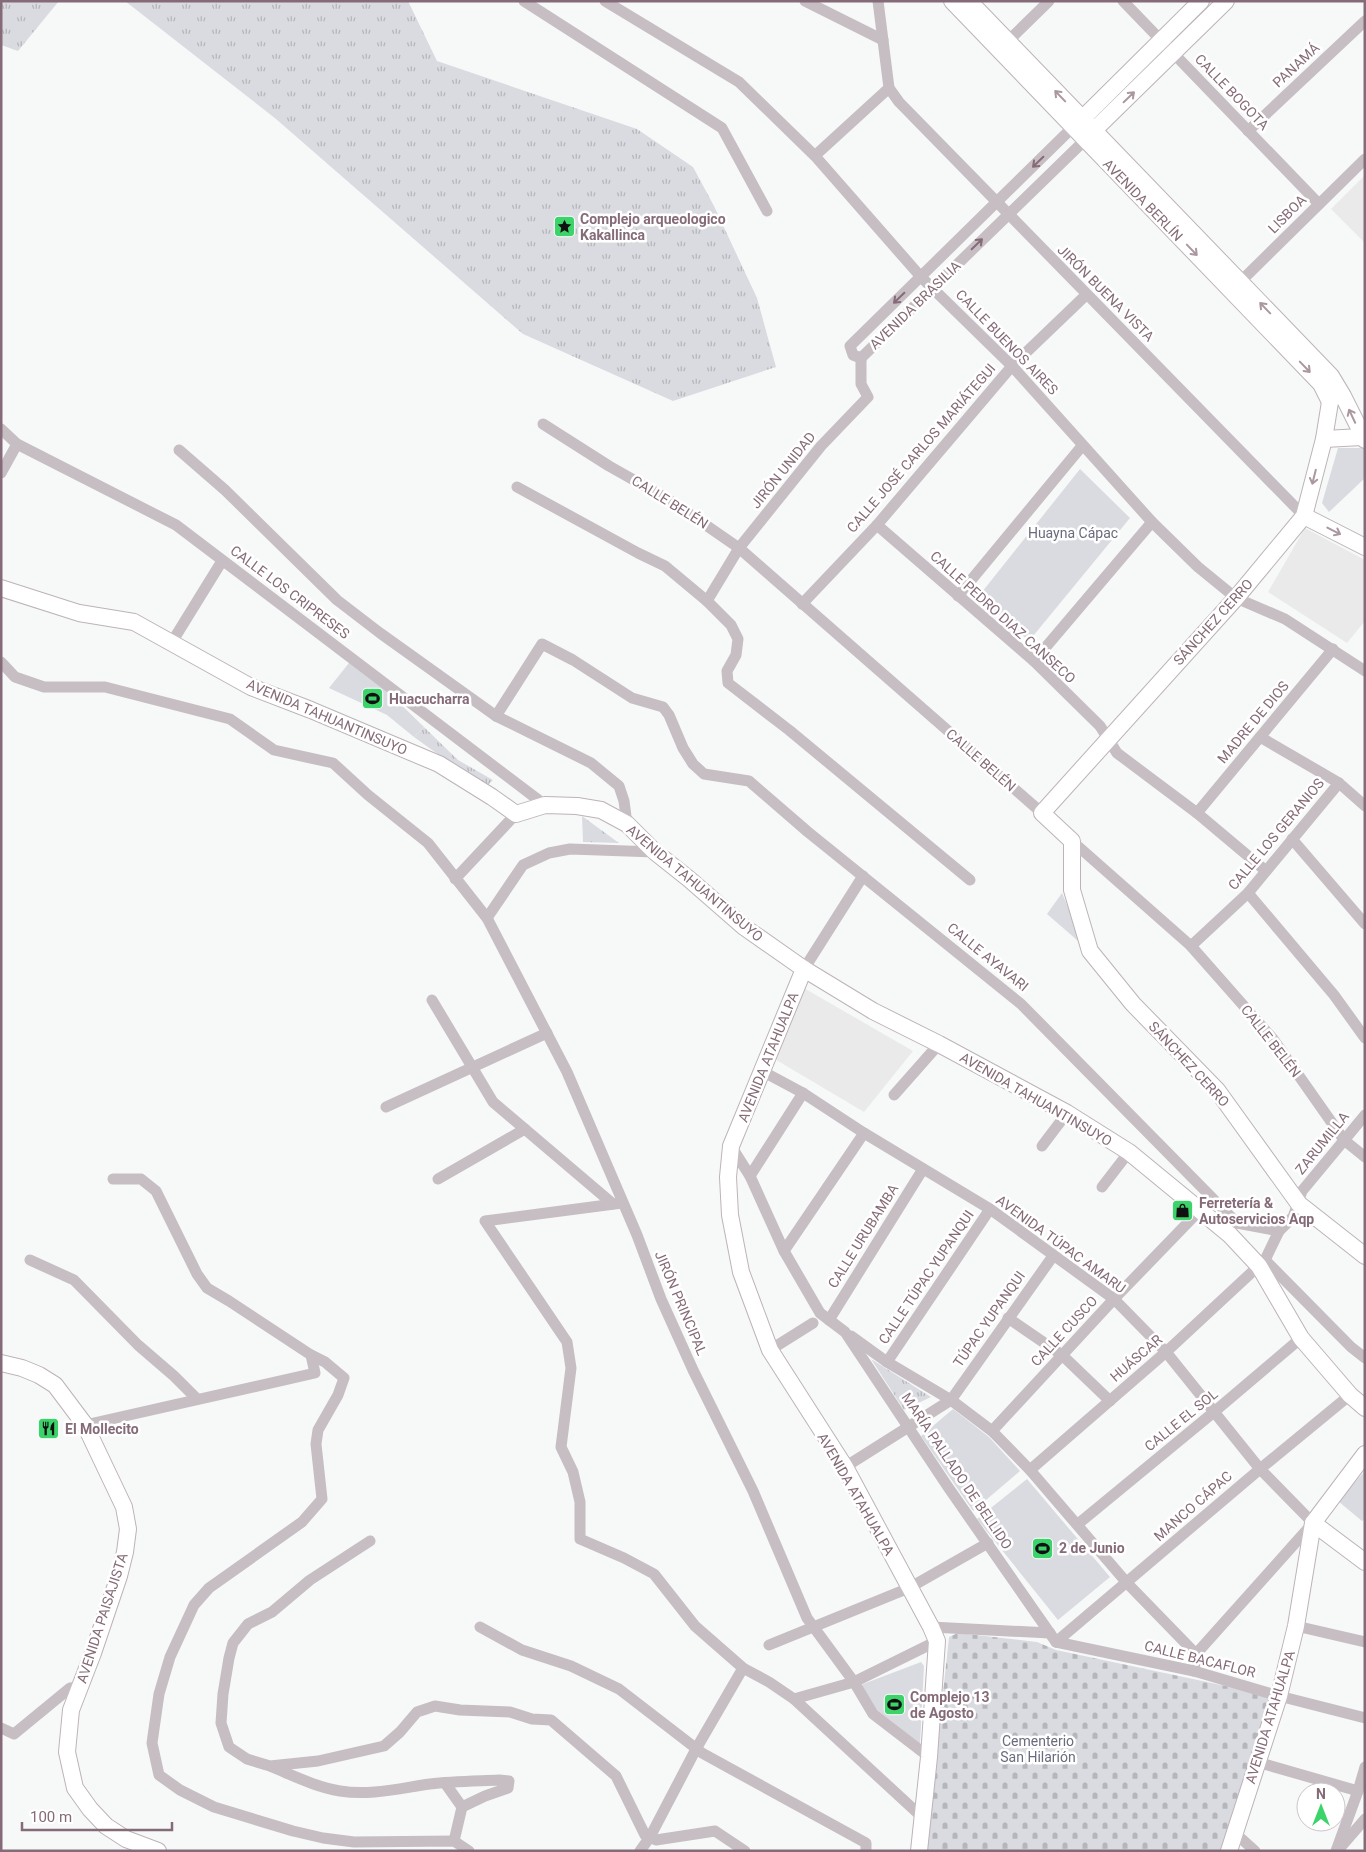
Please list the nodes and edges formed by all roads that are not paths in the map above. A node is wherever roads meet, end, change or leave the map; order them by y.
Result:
1 (524, 1) edge
2 (605, 1) edge
3 (805, 1) edge
4 (878, 1) edge
5 (952, 1) edge
6 (970, 1) edge
7 (1049, 1) edge
8 (1123, 1) edge
9 (1201, 1) edge
10 (1226, 1) edge
11 (1365, 21) edge
12 (882, 40) junction
13 (1161, 41) junction
14 (1003, 46) junction
15 (1173, 53) junction
16 (889, 88) junction
17 (1077, 123) junction
18 (1248, 131) junction
19 (1089, 135) junction
20 (819, 152) dead end
21 (1365, 158) edge
22 (996, 203) junction
23 (1319, 204) junction
24 (767, 211) dead end
25 (1008, 215) junction
26 (921, 277) junction
27 (1236, 287) junction
28 (933, 288) junction
29 (1086, 294) junction
30 (861, 358) junction
31 (1012, 366) junction
32 (1337, 399) junction
33 (542, 424) dead end
34 (1, 429) edge
35 (1363, 438) edge
36 (1324, 439) junction
37 (17, 444) junction
38 (1082, 446) junction
39 (179, 450) dead end
40 (1, 473) edge
41 (517, 486) dead end
42 (1304, 516) junction
43 (1152, 522) junction
44 (877, 524) junction
45 (1365, 547) edge
46 (740, 548) junction
47 (222, 561) junction
48 (1, 588) edge
49 (958, 596) junction
50 (1236, 598) junction
51 (707, 601) junction
52 (802, 604) junction
53 (172, 642) junction
54 (1332, 649) junction
55 (1034, 661) junction
56 (1, 662) edge
57 (1365, 671) edge
58 (496, 716) junction
59 (1260, 737) junction
60 (1108, 739) junction
61 (1339, 783) junction
62 (545, 805) junction
63 (1365, 806) edge
64 (1042, 813) junction
65 (1197, 813) junction
66 (516, 814) junction
67 (627, 824) junction
68 (1292, 838) junction
69 (1072, 841) junction
70 (655, 852) junction
71 (1266, 871) junction
72 (863, 876) junction
73 (455, 879) junction
74 (970, 880) dead end
75 (1248, 893) junction
76 (487, 918) junction
77 (1365, 924) edge
78 (1191, 946) junction
79 (804, 970) junction
80 (432, 1000) dead end
81 (547, 1033) junction
82 (1365, 1038) edge
83 (939, 1044) junction
84 (472, 1066) junction
85 (762, 1071) junction
86 (803, 1093) junction
87 (894, 1095) dead end
88 (386, 1107) dead end
89 (1067, 1113) junction
90 (1365, 1115) edge
91 (525, 1129) junction
92 (864, 1133) junction
93 (1344, 1140) junction
94 (731, 1146) junction
95 (1042, 1146) dead end
96 (1129, 1152) junction
97 (1365, 1156) edge
98 (922, 1169) junction
99 (750, 1176) junction
100 (113, 1179) dead end
101 (438, 1179) dead end
102 (1102, 1186) dead end
103 (618, 1203) junction
104 (1299, 1204) junction
105 (990, 1209) junction
106 (1201, 1209) junction
107 (1234, 1229) junction
108 (1279, 1230) junction
109 (784, 1251) junction
110 (1053, 1256) junction
111 (1365, 1256) edge
112 (30, 1260) dead end
113 (1262, 1263) junction
114 (1114, 1299) junction
115 (1008, 1318) junction
116 (829, 1320) junction
117 (813, 1323) dead end
118 (844, 1332) junction
119 (1302, 1338) junction
120 (770, 1350) junction
121 (1166, 1352) junction
122 (311, 1355) junction
123 (1062, 1356) junction
124 (1365, 1358) edge
125 (887, 1362) junction
126 (1, 1364) edge
127 (1350, 1395) junction
128 (196, 1398) junction
129 (951, 1400) junction
130 (1110, 1401) junction
131 (1365, 1408) edge
132 (1214, 1412) junction
133 (85, 1424) junction
134 (909, 1427) junction
135 (992, 1431) junction
136 (1365, 1454) edge
137 (845, 1467) junction
138 (1260, 1469) junction
139 (1030, 1470) junction
140 (1314, 1523) junction
141 (1078, 1524) junction
142 (370, 1541) dead end
143 (988, 1543) junction
144 (1365, 1562) edge
145 (1127, 1582) junction
146 (909, 1588) junction
147 (1296, 1626) junction
148 (480, 1627) dead end
149 (812, 1627) junction
150 (934, 1634) junction
151 (1053, 1638) junction
152 (1365, 1642) edge
153 (769, 1645) dead end
154 (1196, 1654) junction
155 (743, 1668) junction
156 (1194, 1671) junction
157 (854, 1682) junction
158 (79, 1687) junction
159 (1279, 1696) junction
160 (794, 1699) junction
161 (1365, 1718) edge
162 (1, 1728) edge
163 (696, 1749) junction
164 (929, 1757) junction
165 (1257, 1762) junction
166 (270, 1766) junction
167 (1365, 1767) edge
168 (445, 1783) junction
169 (1358, 1792) junction
170 (462, 1807) junction
171 (923, 1818) junction
172 (1365, 1819) edge
173 (1235, 1833) junction
174 (650, 1837) junction
175 (454, 1841) junction
176 (158, 1851) edge
177 (469, 1851) edge
178 (640, 1851) edge
179 (745, 1851) edge
180 (866, 1851) edge
181 (919, 1851) edge
182 (1229, 1851) edge
183 (1255, 1851) edge
184 (1337, 1851) edge

1 - 24 street
2 - 26 street, CALLE BUENOS AIRES
3 - 12 street
4 - 12 street
5 - 14 street, AVENIDA BERLÍN
6 - 14 street, AVENIDA BERLÍN
7 - 14 street
8 - 13 street, CALLE BOGOTA
9 - 13 street, AVENIDA BRASILIA
10 - 15 street, AVENIDA BRASILIA
11 - 18 street, PANAMÁ
12 - 16 street
13 - 15 street, CALLE BOGOTA
13 - 17 street, AVENIDA BRASILIA
14 - 17 street, AVENIDA BERLÍN
15 - 18 street, CALLE BOGOTA
19 -> 15 street, AVENIDA BRASILIA
16 - 20 street
16 - 22 street, JIRÓN BUENA VISTA
17 - 19 street, AVENIDA BERLÍN
17 -> 22 street, AVENIDA BRASILIA
18 - 23 street, CALLE BOGOTA
19 - 25 street, AVENIDA BRASILIA
19 - 27 street, AVENIDA BERLÍN
21 - 23 street, LISBOA
22 - 25 street, JIRÓN BUENA VISTA
22 - 26 street, AVENIDA BRASILIA
23 - 27 street, LISBOA
28 -> 25 street, AVENIDA BRASILIA
25 - 29 street, JIRÓN BUENA VISTA
26 - 28 street, CALLE BUENOS AIRES
26 -> 30 street, AVENIDA BRASILIA
27 - 32 street, AVENIDA BERLÍN
28 - 30 street, AVENIDA BRASILIA
28 - 31 street, CALLE BUENOS AIRES
29 - 31 street, CALLE JOSÉ CARLOS MARIÁTEGUI
29 - 42 street, JIRÓN BUENA VISTA
30 - 46 street, JIRÓN UNIDAD
31 - 38 street, CALLE BUENOS AIRES
31 - 44 street, CALLE JOSÉ CARLOS MARIÁTEGUI
35 -> 32 street, AVENIDA BERLÍN
32 - 36 street, SÁNCHEZ CERRO
33 - 46 street, CALLE BELÉN
34 - 37 street, CALLE LOS CRIPRESES
35 - 36 street
36 -> 42 street, SÁNCHEZ CERRO
37 - 40 street
37 - 47 street, CALLE LOS CRIPRESES
38 - 43 street, CALLE BUENOS AIRES
38 - 49 street
39 - 58 street
41 - 51 street
42 -> 45 street
42 - 50 street, SÁNCHEZ CERRO
43 - 50 street, CALLE BUENOS AIRES
43 - 55 street
44 - 49 street, CALLE PEDRO DIAZ CANSECO
44 - 52 street, CALLE JOSÉ CARLOS MARIÁTEGUI
46 - 51 street, JIRÓN UNIDAD
46 - 52 street, CALLE BELÉN
47 - 53 street
47 - 62 street, CALLE LOS CRIPRESES
48 - 53 street, AVENIDA TAHUANTINSUYO
49 - 55 street, CALLE PEDRO DIAZ CANSECO
50 - 54 street, CALLE BUENOS AIRES
50 - 60 street, SÁNCHEZ CERRO
51 - 74 street
52 - 64 street, CALLE BELÉN
53 - 66 street, AVENIDA TAHUANTINSUYO
54 - 57 street, CALLE BUENOS AIRES
54 - 59 street, MADRE DE DIOS
55 - 60 street, CALLE PEDRO DIAZ CANSECO
56 - 73 street, JIRÓN PRINCIPAL
58 - 67 street
58 - 72 street, CALLE AYAVARI
59 - 61 street
59 - 65 street, MADRE DE DIOS
60 - 64 street, SÁNCHEZ CERRO
60 - 65 street, CALLE PEDRO DIAZ CANSECO
61 - 63 street
61 - 68 street, CALLE LOS GERANIOS
62 - 66 street, AVENIDA TAHUANTINSUYO
62 - 67 street, AVENIDA TAHUANTINSUYO
64 - 69 street, CALLE BELÉN
65 - 71 street, CALLE PEDRO DIAZ CANSECO
66 - 73 street
67 - 70 street, AVENIDA TAHUANTINSUYO
68 - 71 street, CALLE LOS GERANIOS
68 - 77 street
69 - 78 street, CALLE BELÉN
69 - 104 street, SÁNCHEZ CERRO
70 - 76 street
70 - 79 street, AVENIDA TAHUANTINSUYO
71 - 75 street, CALLE LOS GERANIOS
72 - 79 street
72 - 107 street, CALLE AYAVARI
73 - 76 street, JIRÓN PRINCIPAL
75 - 78 street, CALLE LOS GERANIOS
75 - 82 street
76 - 81 street, JIRÓN PRINCIPAL
78 - 93 street, CALLE BELÉN
79 - 83 street, AVENIDA TAHUANTINSUYO
79 - 85 street, AVENIDA ATAHUALPA
80 - 84 street
81 - 84 street
81 - 103 street, JIRÓN PRINCIPAL
83 - 87 street
83 - 89 street, AVENIDA TAHUANTINSUYO
84 - 88 street
84 - 91 street
85 - 86 street, AVENIDA TÚPAC AMARU
85 - 94 street, AVENIDA ATAHUALPA
86 - 92 street, AVENIDA TÚPAC AMARU
86 - 99 street
89 - 95 street
89 - 96 street, AVENIDA TAHUANTINSUYO
90 - 93 street, ZARUMILLA
91 - 101 street
91 - 103 street
92 - 98 street, AVENIDA TÚPAC AMARU
92 - 109 street
93 - 97 street, CALLE BELÉN
93 - 104 street, ZARUMILLA
94 - 99 street
94 - 120 street, AVENIDA ATAHUALPA
96 - 102 street
96 - 106 street, AVENIDA TAHUANTINSUYO
98 - 105 street, AVENIDA TÚPAC AMARU
98 - 116 street, CALLE URUBAMBA
99 - 109 street
100 - 122 street
103 - 149 street, JIRÓN PRINCIPAL
103 - 155 street
104 - 108 street, ZARUMILLA
104 - 111 street, SÁNCHEZ CERRO
105 - 110 street, AVENIDA TÚPAC AMARU
105 - 125 street, CALLE TÚPAC YUPANQUI
106 - 107 street, AVENIDA TAHUANTINSUYO
106 - 114 street, CALLE CUSCO
107 - 108 street
107 - 113 street, AVENIDA TAHUANTINSUYO
108 - 113 street, ZARUMILLA
109 - 116 street
110 - 114 street, AVENIDA TÚPAC AMARU
110 - 115 street, TÚPAC YUPANQUI
112 - 128 street
113 - 119 street, AVENIDA TAHUANTINSUYO
113 - 121 street, HUÁSCAR
113 - 124 street
114 - 121 street, AVENIDA TÚPAC AMARU
114 - 123 street, CALLE CUSCO
115 - 123 street
115 - 129 street, TÚPAC YUPANQUI
116 - 118 street, MARÍA PALLADO DE BELLIDO
117 - 120 street
118 - 125 street
118 - 134 street, MARÍA PALLADO DE BELLIDO
119 - 127 street, AVENIDA TAHUANTINSUYO
119 - 132 street, CALLE EL SOL
120 - 137 street, AVENIDA ATAHUALPA
121 - 130 street, HUÁSCAR
121 - 132 street, AVENIDA TÚPAC AMARU
122 - 128 street
122 - 175 street
123 - 130 street
123 - 135 street, CALLE CUSCO
125 - 129 street
126 - 133 street, AVENIDA PAISAJISTA
127 - 131 street, AVENIDA TAHUANTINSUYO
127 - 138 street, MANCO CÁPAC
128 - 133 street
129 - 134 street
129 - 135 street
130 - 139 street, HUÁSCAR
132 - 138 street, AVENIDA TÚPAC AMARU
132 - 141 street, CALLE EL SOL
133 - 158 street, AVENIDA PAISAJISTA
134 - 137 street
134 - 143 street, MARÍA PALLADO DE BELLIDO
135 - 139 street
136 - 140 street
137 - 146 street, AVENIDA ATAHUALPA
138 - 140 street, AVENIDA TÚPAC AMARU
138 - 145 street, MANCO CÁPAC
139 - 141 street
140 - 144 street
140 - 147 street, AVENIDA ATAHUALPA
140 - 154 street
141 - 145 street
142 - 166 street
143 - 146 street
143 - 151 street, MARÍA PALLADO DE BELLIDO
145 - 151 street, MANCO CÁPAC
145 - 154 street
146 - 149 street
146 - 150 street, AVENIDA ATAHUALPA
147 - 152 street
147 - 159 street, AVENIDA ATAHUALPA
148 - 163 street
149 - 153 street
149 - 157 street, JIRÓN PRINCIPAL
150 - 151 street, CALLE BACAFLOR
150 - 157 street
150 - 164 street
151 - 156 street, CALLE BACAFLOR
154 - 156 street
155 - 160 street
155 - 163 street
156 - 159 street, CALLE BACAFLOR
157 - 160 street
157 - 164 street, JIRÓN PRINCIPAL
158 - 162 street
158 - 176 street, AVENIDA PAISAJISTA
159 - 161 street, CALLE BACAFLOR
159 - 165 street, AVENIDA ATAHUALPA
160 - 171 street
163 - 174 street
163 - 180 street
164 - 171 street
165 - 169 street
165 - 173 street, AVENIDA ATAHUALPA
166 - 168 street
166 - 174 street
167 - 169 street
168 - 170 street
168 - 170 street
169 - 184 street
170 - 175 street
171 - 181 street
172 - 184 street
173 - 182 street, AVENIDA ATAHUALPA
173 - 183 street
174 - 178 street
174 - 179 street
175 - 177 street

